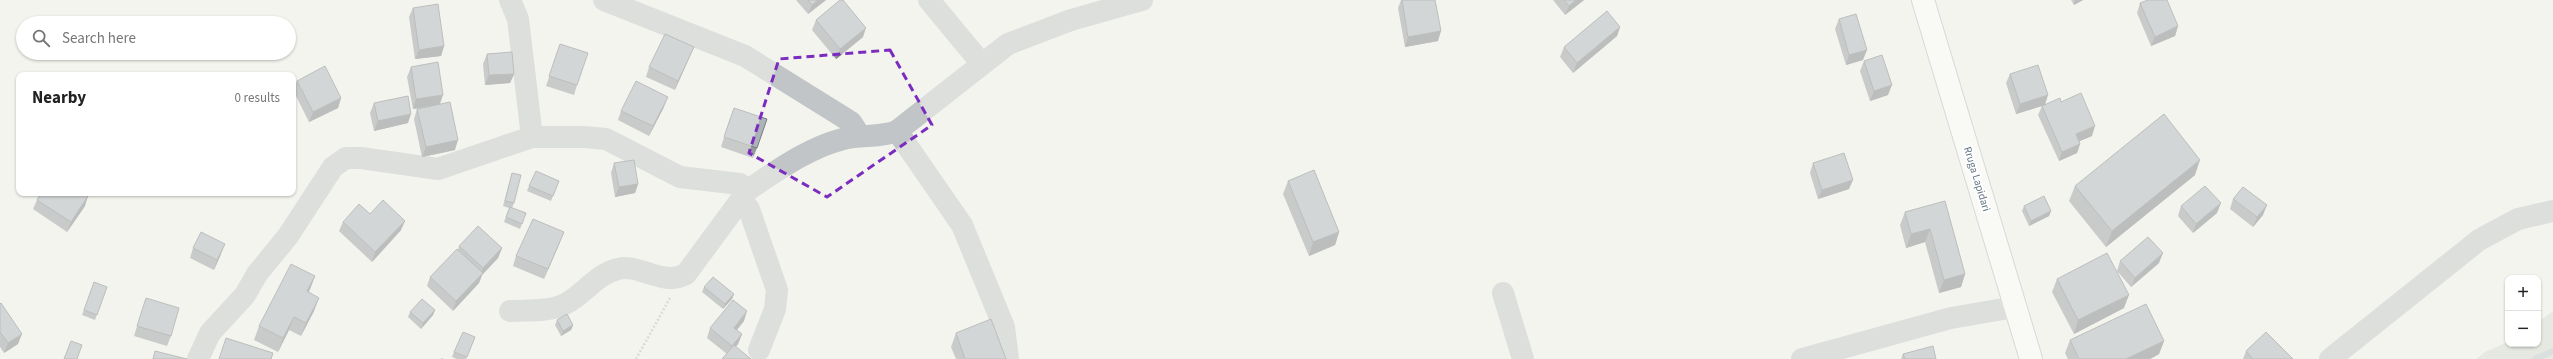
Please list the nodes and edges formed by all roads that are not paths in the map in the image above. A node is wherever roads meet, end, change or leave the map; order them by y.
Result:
1 (510, 0) edge
2 (604, 0) edge
3 (929, 0) edge
4 (1142, 0) edge
5 (1923, 0) edge
6 (982, 64) junction
7 (897, 131) junction
8 (860, 136) junction
9 (532, 137) junction
10 (744, 195) junction
11 (2553, 212) edge
12 (1503, 294) dead end
13 (2015, 307) junction
14 (510, 311) dead end
15 (759, 350) dead end
16 (198, 359) edge
17 (1008, 359) edge
18 (1523, 359) edge
19 (1802, 359) edge
20 (2031, 359) edge
21 (2330, 359) edge

1 - 9 street
2 - 8 street
3 - 6 street
4 - 6 street
5 - 13 main road, Rruga Lapidari
6 - 7 street
7 - 8 street
7 - 17 street
8 - 10 street
9 - 10 street
9 - 16 street
10 - 14 street
10 - 15 street
11 - 21 street
12 - 18 street
13 - 19 street
13 - 20 main road, Rruga Lapidari

